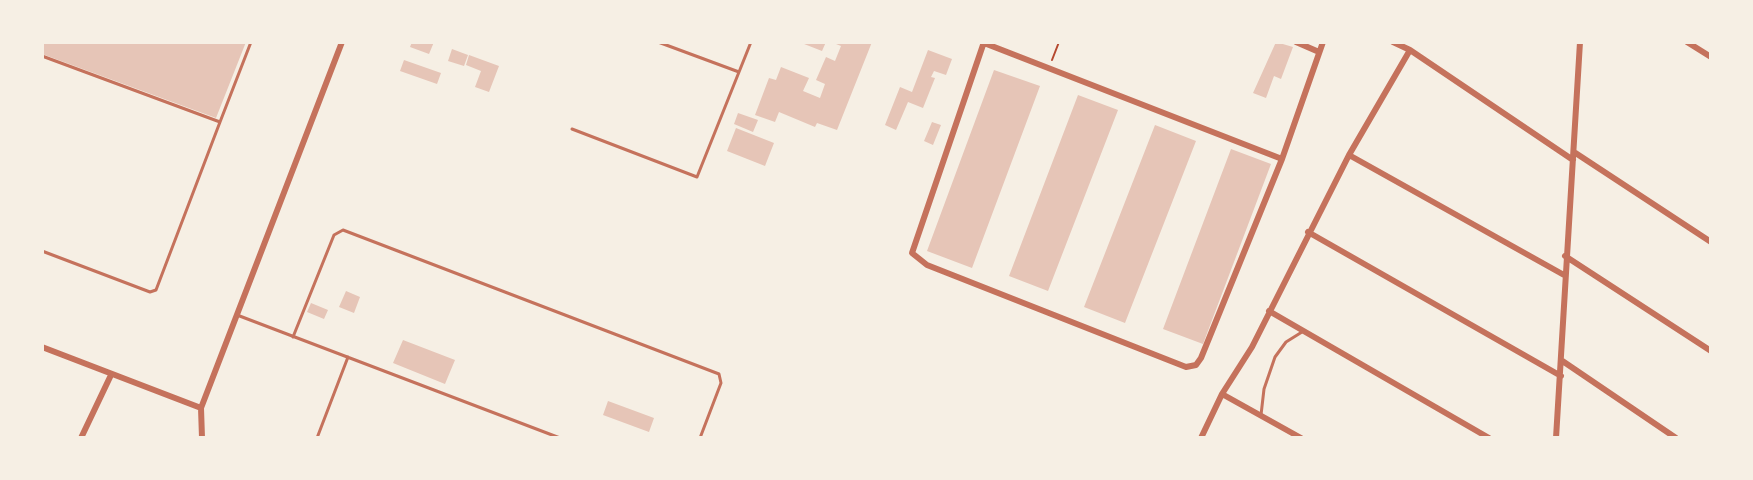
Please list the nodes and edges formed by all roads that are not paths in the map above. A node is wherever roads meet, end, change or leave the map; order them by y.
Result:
1 (251, 42) edge
2 (342, 42) edge
3 (658, 42) edge
4 (751, 42) edge
5 (983, 42) edge
6 (1296, 42) edge
7 (1323, 42) edge
8 (1393, 42) edge
9 (1580, 42) edge
10 (1687, 42) edge
11 (1410, 50) junction
12 (1319, 52) junction
13 (42, 56) edge
14 (1711, 57) edge
15 (739, 72) junction
16 (220, 122) junction
17 (572, 129) dead end
18 (1574, 152) junction
19 (1349, 155) junction
20 (1282, 159) junction
21 (1573, 160) junction
22 (1308, 232) junction
23 (1711, 242) edge
24 (42, 251) edge
25 (1565, 256) junction
26 (1564, 275) junction
27 (1269, 311) junction
28 (237, 315) junction
29 (1304, 331) junction
30 (293, 337) junction
31 (42, 347) edge
32 (1711, 351) edge
33 (348, 357) junction
34 (1561, 360) junction
35 (111, 375) junction
36 (1561, 375) junction
37 (1222, 394) junction
38 (201, 408) junction
39 (1261, 415) junction
40 (81, 438) edge
41 (202, 438) edge
42 (317, 438) edge
43 (560, 438) edge
44 (700, 438) edge
45 (1201, 438) edge
46 (1301, 438) edge
47 (1489, 438) edge
48 (1556, 438) edge
49 (1676, 438) edge

1 - 16 lane
2 - 28 street
3 - 15 lane
4 - 15 lane
5 - 20 street
5 - 20 street
6 - 12 street
7 - 12 street
8 - 11 street
9 - 18 street
10 - 14 street
11 - 19 street
11 - 21 street
12 - 20 street
13 - 16 lane
15 - 17 lane
16 - 24 lane
18 - 21 street
18 - 23 street
19 - 22 street
19 - 26 street
21 - 25 street
22 - 27 street
22 - 36 street
25 - 26 street
25 - 32 street
26 - 34 street
27 - 29 street
27 - 37 street
28 - 30 lane
28 - 38 street
29 - 39 lane
29 - 47 street
30 - 33 lane
30 - 44 lane
31 - 35 street
33 - 42 lane
33 - 43 lane
34 - 36 street
34 - 49 street
35 - 38 street
35 - 40 street
36 - 48 street
37 - 39 street
37 - 45 street
38 - 41 street
39 - 46 street

